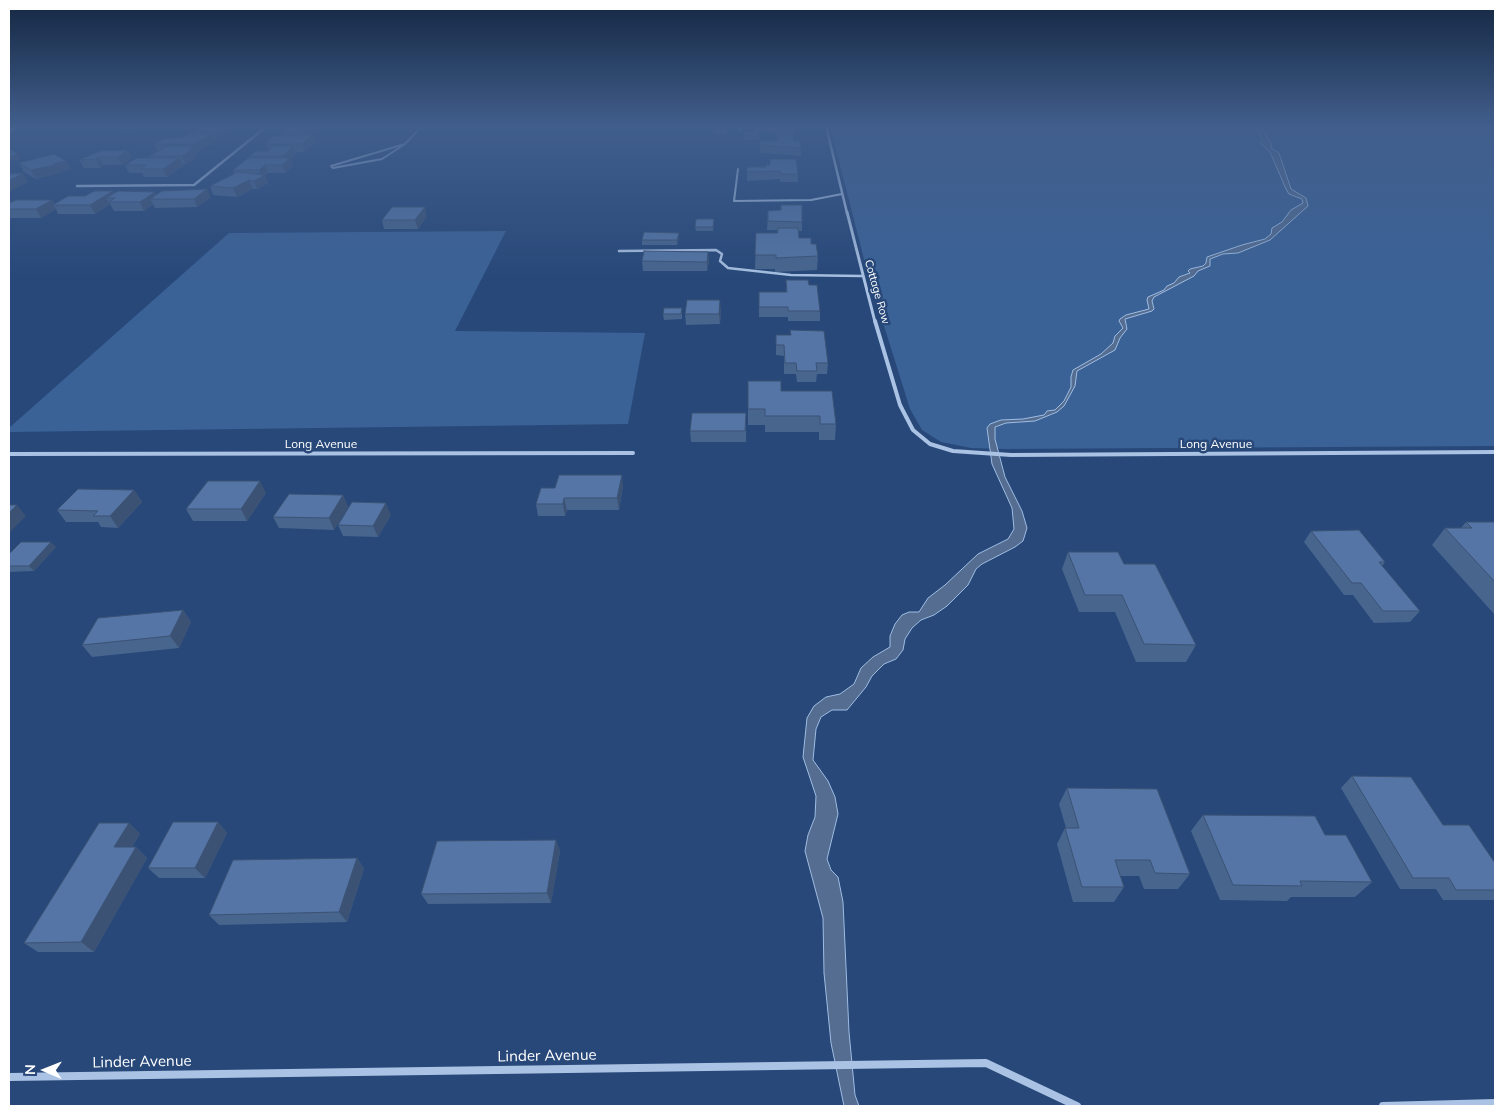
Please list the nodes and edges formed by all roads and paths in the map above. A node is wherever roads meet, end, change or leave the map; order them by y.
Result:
1 (203, 178) edge
2 (737, 178) edge
3 (838, 178) edge
4 (77, 186) dead end
5 (842, 194) junction
6 (619, 251) dead end
7 (862, 276) junction
8 (938, 447) joint
9 (1495, 452) edge
10 (633, 453) dead end
11 (9, 454) edge
12 (9, 1077) edge
13 (1495, 1103) edge
14 (1077, 1106) edge
15 (1383, 1106) edge

1 - 4 street
2 - 5 lane
3 - 5 street, Cottage Row
5 - 7 street, Cottage Row
6 - 7 lane
7 - 8 street, Cottage Row
8 - 9 street, Long Avenue
10 - 11 street, Long Avenue
12 - 14 street, Linder Avenue
13 - 15 street

